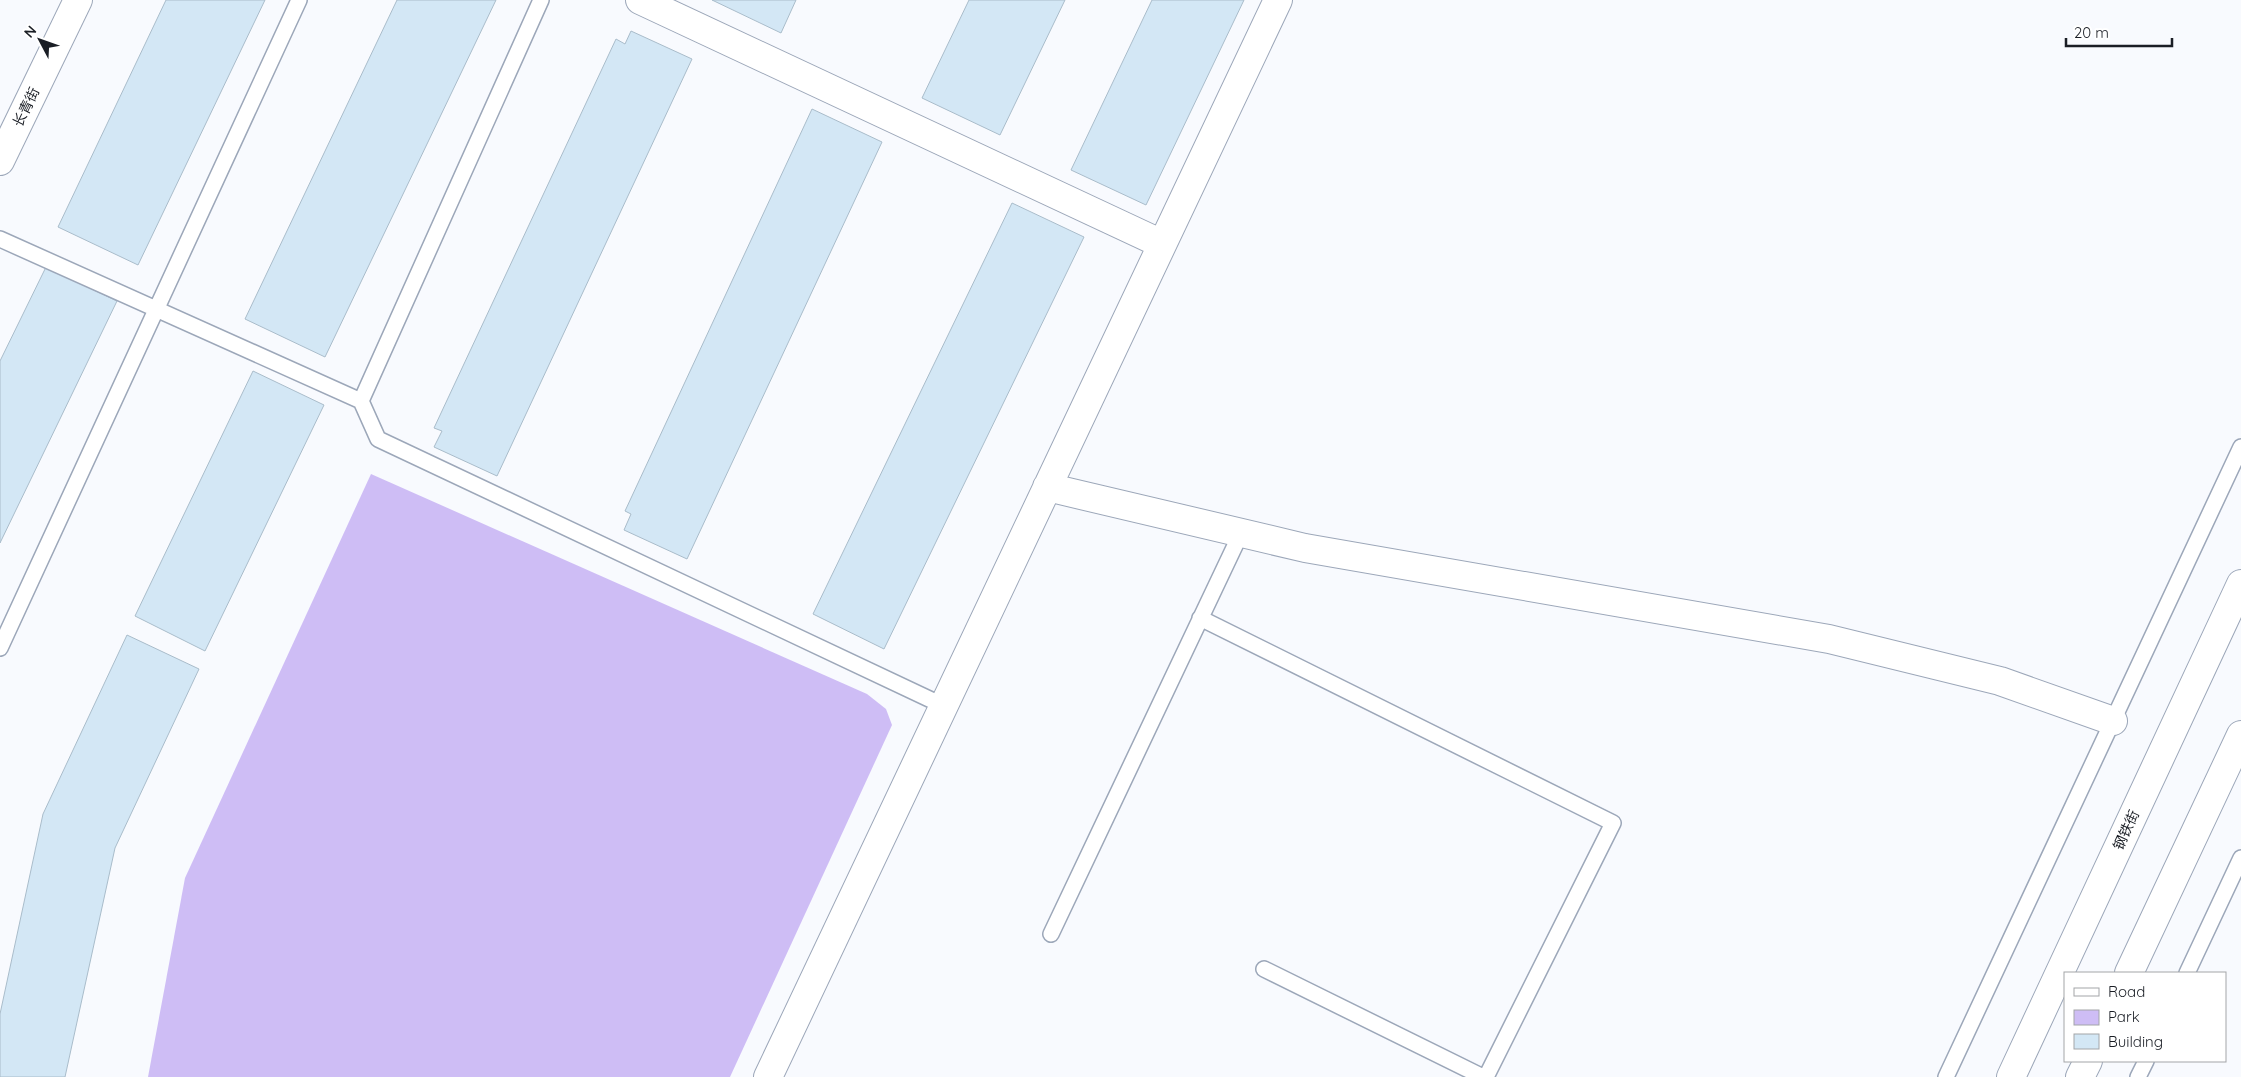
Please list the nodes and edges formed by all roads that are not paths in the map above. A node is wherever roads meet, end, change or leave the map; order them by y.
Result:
1 (78, 0) edge
2 (299, 0) edge
3 (541, 0) edge
4 (640, 0) edge
5 (1278, 0) edge
6 (0, 161) edge
7 (0, 239) edge
8 (1162, 244) junction
9 (156, 309) junction
10 (361, 401) junction
11 (2241, 447) edge
12 (1048, 487) junction
13 (1241, 533) junction
14 (2241, 584) edge
15 (1200, 618) junction
16 (0, 648) edge
17 (944, 706) junction
18 (2113, 721) junction
19 (2241, 735) edge
20 (2241, 858) edge
21 (1051, 934) dead end
22 (1264, 969) dead end
23 (2129, 972) edge
24 (2187, 972) edge
25 (2088, 1062) edge
26 (2146, 1062) edge
27 (768, 1077) edge
28 (1485, 1077) edge
29 (1946, 1077) edge
30 (2011, 1077) edge
31 (2080, 1077) edge
32 (2138, 1077) edge

1 - 6 main road, 长青街
2 - 9 lane
3 - 10 lane
4 - 8 main road
5 - 8 main road
7 - 9 lane
8 - 12 main road
9 - 10 lane
9 - 16 lane
10 - 17 lane
11 - 18 lane
12 - 13 main road
12 - 17 main road
13 - 15 lane
13 - 18 main road
14 - 30 main road, 钢铁街
15 - 21 lane
15 - 28 lane
17 - 27 main road
18 - 29 lane
19 - 23 main road
20 - 24 lane
22 - 28 lane
25 - 31 main road
26 - 32 lane

